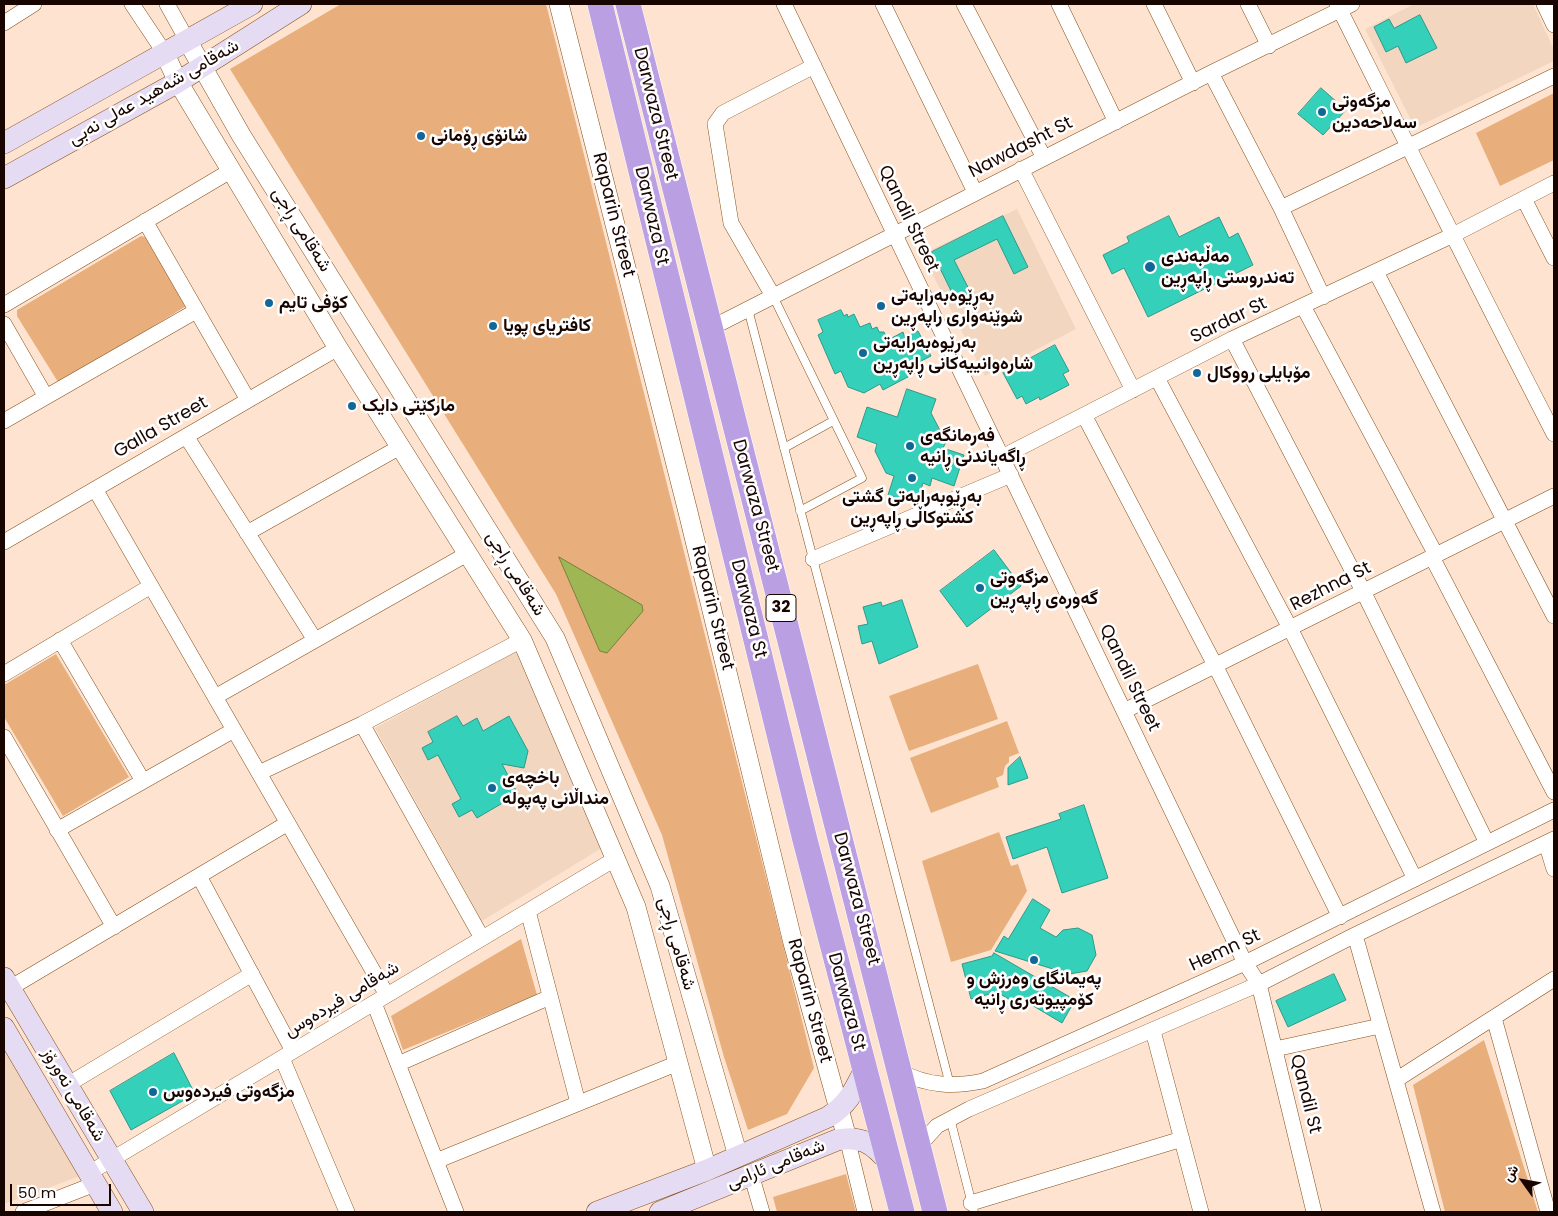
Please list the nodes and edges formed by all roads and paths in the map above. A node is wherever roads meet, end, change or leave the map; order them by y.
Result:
1 (34, 4) edge
2 (132, 4) edge
3 (167, 4) edge
4 (252, 4) edge
5 (302, 4) edge
6 (559, 4) edge
7 (600, 4) edge
8 (628, 4) edge
9 (784, 4) edge
10 (883, 4) edge
11 (964, 4) edge
12 (1058, 4) edge
13 (1154, 4) edge
14 (1248, 4) edge
15 (1544, 4) edge
16 (1343, 6) edge
17 (4, 23) edge
18 (1554, 26) edge
19 (187, 40) junction
20 (1268, 46) junction
21 (164, 52) junction
22 (814, 66) junction
23 (202, 67) junction
24 (1211, 73) junction
25 (1554, 76) edge
26 (178, 82) junction
27 (1193, 83) junction
28 (1116, 122) junction
29 (4, 143) edge
30 (1409, 146) junction
31 (1044, 158) junction
32 (1021, 169) junction
33 (232, 170) junction
34 (4, 178) edge
35 (1554, 183) edge
36 (975, 192) junction
37 (1524, 199) junction
38 (1280, 208) junction
39 (145, 222) junction
40 (894, 234) junction
41 (1451, 236) junction
42 (1554, 258) edge
43 (1376, 272) junction
44 (773, 296) junction
45 (1323, 297) junction
46 (4, 305) edge
47 (1303, 306) junction
48 (748, 309) junction
49 (196, 311) junction
50 (4, 324) edge
51 (709, 329) junction
52 (1232, 340) junction
53 (338, 348) junction
54 (1157, 378) junction
55 (1133, 390) junction
56 (46, 397) junction
57 (248, 400) junction
58 (1084, 415) junction
59 (4, 421) edge
60 (833, 421) junction
61 (1554, 434) edge
62 (186, 436) junction
63 (400, 447) junction
64 (784, 448) junction
65 (1002, 458) junction
66 (1011, 475) junction
67 (95, 489) junction
68 (1554, 496) edge
69 (800, 511) junction
70 (1507, 520) junction
71 (247, 532) junction
72 (5, 540) edge
73 (468, 554) junction
74 (1434, 556) junction
75 (813, 560) junction
76 (151, 586) junction
77 (1363, 591) junction
78 (1554, 616) edge
79 (1290, 628) junction
80 (60, 640) junction
81 (315, 640) junction
82 (522, 640) junction
83 (792, 649) junction
84 (760, 657) junction
85 (1215, 665) junction
86 (4, 674) edge
87 (215, 696) junction
88 (1124, 711) junction
89 (362, 724) junction
90 (234, 730) junction
91 (4, 737) edge
92 (10, 761) edge
93 (259, 773) junction
94 (142, 782) junction
95 (1554, 792) edge
96 (1554, 810) edge
97 (288, 823) junction
98 (57, 830) junction
99 (1550, 841) edge
100 (1487, 844) junction
101 (615, 859) junction
102 (1554, 869) edge
103 (199, 876) junction
104 (1415, 879) junction
105 (660, 886) junction
106 (631, 896) junction
107 (528, 911) junction
108 (1340, 917) junction
109 (114, 927) junction
110 (1355, 935) junction
111 (482, 938) junction
112 (1245, 964) junction
113 (252, 974) junction
114 (1554, 979) edge
115 (7, 983) edge
116 (1259, 984) junction
117 (387, 995) junction
118 (550, 997) junction
119 (374, 1003) junction
120 (1494, 1018) junction
121 (1380, 1026) junction
122 (4, 1028) edge
123 (1153, 1031) junction
124 (1275, 1049) junction
125 (287, 1055) junction
126 (678, 1063) junction
127 (398, 1064) junction
128 (865, 1069) junction
129 (901, 1072) junction
130 (1396, 1080) junction
131 (67, 1085) junction
132 (950, 1085) junction
133 (578, 1103) junction
134 (839, 1110) junction
135 (950, 1118) junction
136 (814, 1124) junction
137 (847, 1138) junction
138 (1182, 1139) junction
139 (919, 1146) junction
140 (819, 1147) junction
141 (738, 1156) junction
142 (112, 1160) junction
143 (888, 1160) junction
144 (436, 1161) junction
145 (707, 1170) junction
146 (751, 1174) junction
147 (92, 1178) junction
148 (973, 1208) edge
149 (23, 1212) edge
150 (112, 1212) edge
151 (143, 1212) edge
152 (347, 1212) edge
153 (456, 1212) edge
154 (597, 1212) edge
155 (660, 1212) edge
156 (762, 1212) edge
157 (866, 1212) edge
158 (902, 1212) edge
159 (935, 1212) edge
160 (1202, 1212) edge
161 (1314, 1212) edge
162 (1433, 1212) edge
163 (1548, 1212) edge

1 - 17 street
2 - 21 street
3 - 19 street
4 - 19 main road, شەقامی شەهید عەلی نەبی
5 - 23 main road, شەقامی شەهید عەلی نەبی
6 - 134 street, Raparin Street
7 - 84 highway, Darwaza St / 32
8 - 51 highway, Darwaza Street / 32
9 - 22 street, Qandil Street
10 - 36 street
11 - 31 street
12 - 28 street
13 - 27 street
14 - 20 street
15 - 18 street
16 - 20 street, Nawdasht St
16 - 30 street
19 - 21 main road, شەقامی شەهید عەلی نەبی
19 - 23 street, شەقامی ڕاجی
20 - 24 street, Nawdasht St
21 - 26 street, شەقامی ڕاجی
21 - 29 main road, شەقامی شەهید عەلی نەبی
22 - 40 street, Qandil Street
22 - 44 street
23 - 26 main road, شەقامی شەهید عەلی نەبی
23 - 105 street, شەقامی ڕاجی
24 - 27 street, Nawdasht St
24 - 38 street
25 - 30 street
26 - 33 street, شەقامی ڕاجی
26 - 34 main road, شەقامی شەهید عەلی نەبی
27 - 28 street, Nawdasht St
28 - 31 street, Nawdasht St
30 - 38 street
30 - 41 street
31 - 32 street, Nawdasht St
32 - 36 street, Nawdasht St
32 - 55 street
33 - 39 street
33 - 53 street, شەقامی ڕاجی
35 - 37 street, Sardar St
36 - 40 street, Nawdasht St
37 - 41 street, Sardar St
37 - 42 street
38 - 45 street
39 - 46 street
39 - 49 street
40 - 44 street, Nawdasht St
40 - 65 street, Qandil Street
41 - 43 street, Sardar St
41 - 61 street
43 - 45 street, Sardar St
43 - 70 street
44 - 48 street, Nawdasht St
44 - 60 lane
45 - 47 street, Sardar St
47 - 52 street, Sardar St
47 - 74 street
48 - 51 street, Nawdasht St
48 - 64 lane
49 - 56 street
49 - 57 street
50 - 56 street
51 - 83 highway, Darwaza Street / 32
52 - 54 street, Sardar St
52 - 77 street
53 - 57 street, Galla Street
53 - 63 street, شەقامی ڕاجی
54 - 55 street, Sardar St
54 - 79 street
55 - 58 street, Sardar St
56 - 59 street
57 - 62 street, Galla Street
58 - 65 street, Sardar St
58 - 85 street
60 - 64 lane
60 - 69 lane
62 - 67 street, Galla Street
62 - 71 street
63 - 71 street
63 - 73 street, شەقامی ڕاجی
64 - 69 lane
65 - 66 street, Qandil Street
66 - 75 street
66 - 88 street, Qandil Street
67 - 72 street, Galla Street
67 - 76 street
68 - 70 street, Rezhna St
69 - 75 lane
70 - 74 street, Rezhna St
70 - 78 street
71 - 81 street
73 - 81 street
73 - 82 street, شەقامی ڕاجی
74 - 77 street, Rezhna St
74 - 95 street
75 - 132 lane
76 - 80 street
76 - 87 street
77 - 79 street, Rezhna St
77 - 100 street
79 - 85 street, Rezhna St
79 - 104 street
80 - 86 street
80 - 94 street
81 - 87 street
82 - 89 street
82 - 101 street, شەقامی ڕاجی
83 - 84 highway
83 - 129 highway, Darwaza Street / 32
84 - 128 highway, Darwaza St / 32
85 - 88 street, Rezhna St
85 - 108 street
87 - 90 street
88 - 112 street, Qandil Street
89 - 93 street
89 - 111 street
90 - 93 street
90 - 94 street
91 - 92 street
92 - 98 street
93 - 97 street
94 - 98 street
96 - 100 street, Hemn St
97 - 103 street
97 - 117 street
98 - 109 street
99 - 102 street
99 - 110 street
100 - 104 street, Hemn St
101 - 106 street, شەقامی ڕاجی
101 - 107 street, شەقامی فیردەوس
103 - 109 street
103 - 113 street
104 - 108 street, Hemn St
105 - 106 street
105 - 141 street, شەقامی ڕاجی
106 - 126 street, شەقامی ڕاجی
107 - 111 street, شەقامی فیردەوس
107 - 118 street
108 - 112 street, Hemn St
109 - 115 street
110 - 116 street
110 - 121 street
111 - 117 street, شەقامی فیردەوس
112 - 116 street, Qandil Street
112 - 132 street, Hemn St
113 - 125 street
113 - 131 street
114 - 120 street
115 - 131 main road, شەقامی نەورۆز
116 - 123 street
116 - 124 street, Qandil St
117 - 119 street, شەقامی فیردەوس
118 - 127 street
118 - 133 street
119 - 125 street, شەقامی فیردەوس
119 - 127 street
120 - 130 street
120 - 163 street
121 - 124 street
121 - 130 street
122 - 147 main road, شەقامی نەورۆز
123 - 135 street
123 - 138 street
124 - 161 street, Qandil St
125 - 142 street, شەقامی فیردەوس
125 - 152 street
126 - 133 street
126 - 145 street, شەقامی ڕاجی
127 - 144 street
128 - 134 main road
128 - 143 highway, Darwaza St / 32
129 - 132 street, Hemn St
129 - 139 highway, Darwaza Street / 32
130 - 162 street
131 - 142 main road, شەقامی نەورۆز
133 - 144 street
134 - 136 main road
134 - 137 street, Raparin Street
135 - 139 street
135 - 148 lane
136 - 140 main road
136 - 141 main road
137 - 140 main road, شەقامی ئارامی
137 - 143 main road, شەقامی ئارامی
137 - 157 street, Raparin Street
138 - 148 street
138 - 160 street
139 - 159 highway, Darwaza Street / 32
140 - 146 main road, شەقامی ئارامی
141 - 145 main road
142 - 147 street, شەقامی فیردەوس
142 - 151 main road, شەقامی نەورۆز
143 - 158 highway, Darwaza St / 32
144 - 153 street
145 - 154 main road
146 - 155 main road, شەقامی ئارامی
146 - 156 street
147 - 149 street, شەقامی فیردەوس
147 - 150 main road, شەقامی نەورۆز

